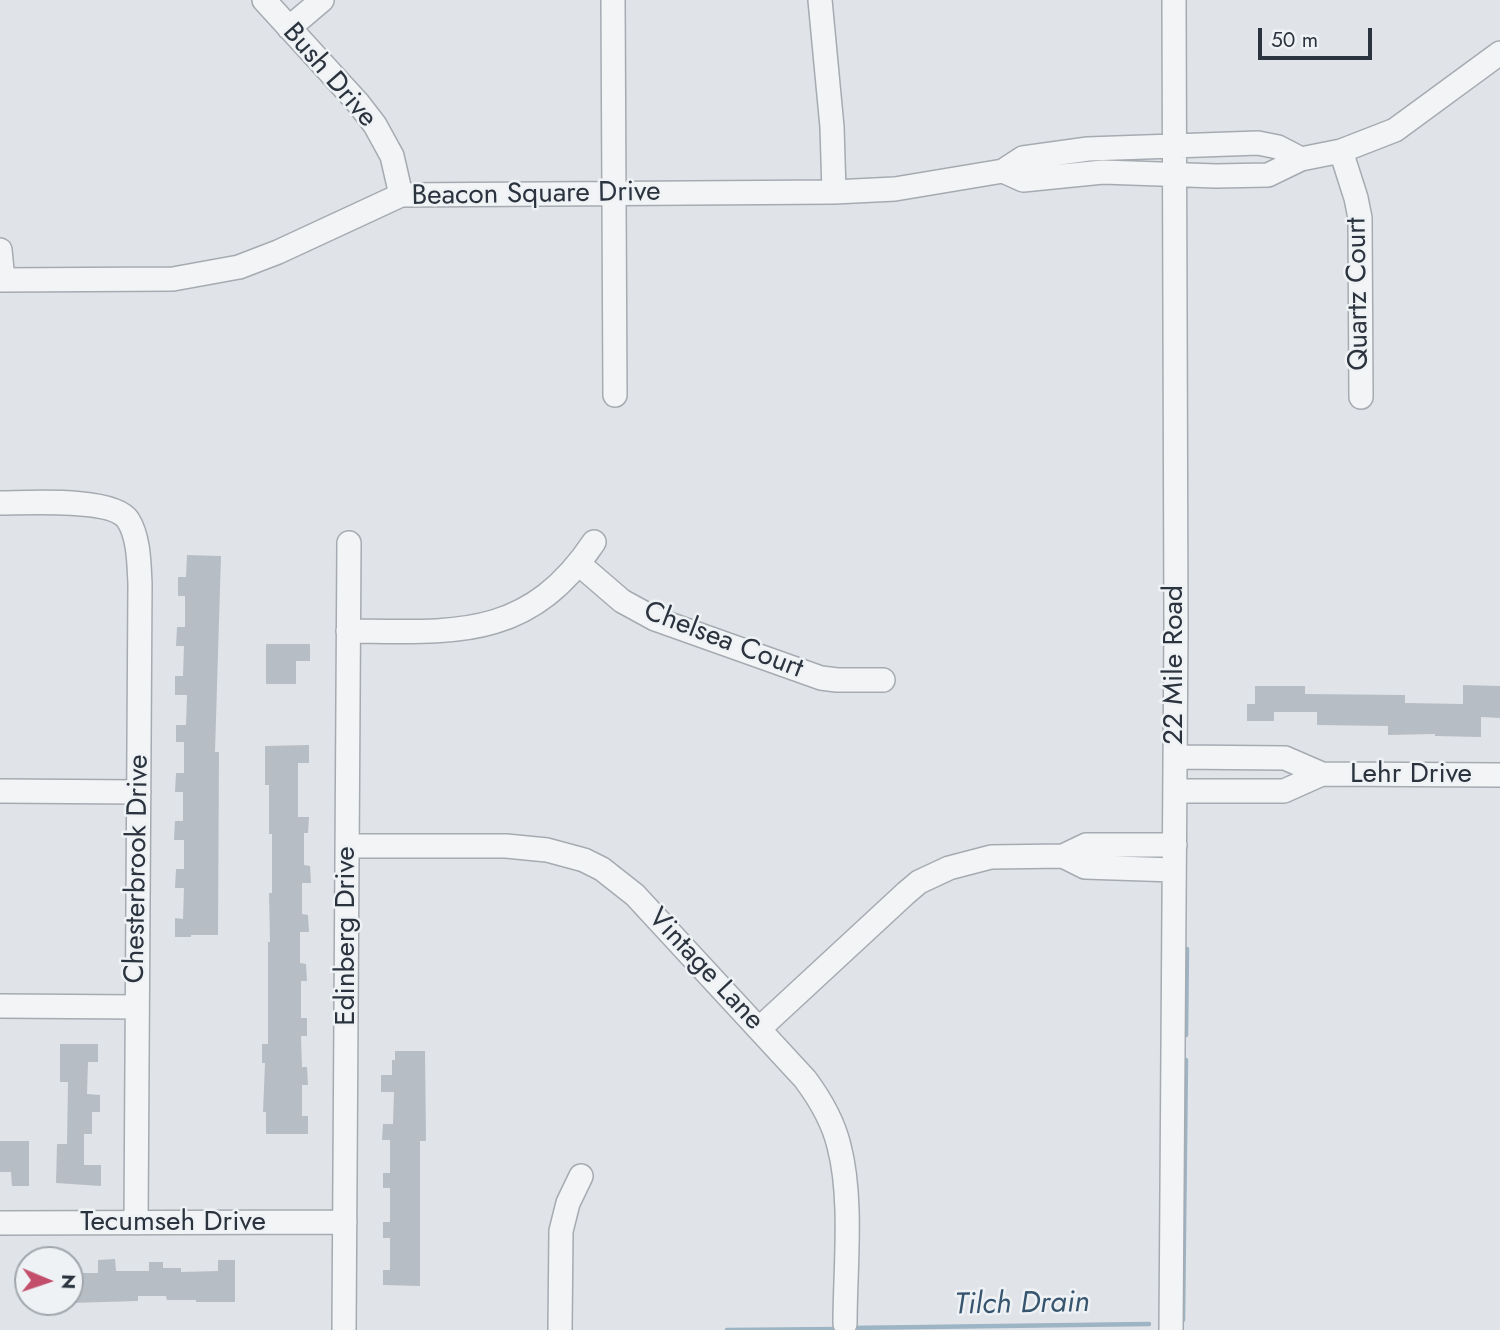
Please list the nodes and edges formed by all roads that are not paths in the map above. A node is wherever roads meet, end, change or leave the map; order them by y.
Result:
1 (264, 0) edge
2 (323, 0) edge
3 (613, 0) edge
4 (820, 0) edge
5 (1174, 0) edge
6 (289, 28) junction
7 (1500, 53) edge
8 (1176, 145) junction
9 (1341, 151) junction
10 (1301, 159) junction
11 (1003, 171) junction
12 (1175, 174) junction
13 (834, 192) junction
14 (613, 194) junction
15 (401, 195) junction
16 (0, 250) edge
17 (1, 280) edge
18 (615, 396) dead end
19 (1361, 397) dead end
20 (0, 503) edge
21 (594, 542) dead end
22 (349, 543) dead end
23 (579, 564) junction
24 (348, 631) junction
25 (883, 680) dead end
26 (1175, 757) junction
27 (1322, 774) junction
28 (1500, 775) edge
29 (0, 791) edge
30 (1175, 791) junction
31 (139, 792) junction
32 (1175, 845) junction
33 (347, 846) junction
34 (1063, 856) junction
35 (1174, 870) junction
36 (0, 1006) edge
37 (137, 1007) junction
38 (759, 1029) junction
39 (581, 1176) dead end
40 (345, 1222) junction
41 (0, 1223) edge
42 (136, 1223) junction
43 (845, 1324) dead end
44 (344, 1330) edge
45 (560, 1330) edge
46 (1171, 1330) edge

1 - 6 street, Bush Drive
2 - 6 street
3 - 14 street
4 - 13 street
5 - 8 street, 22 Mile Road
6 - 15 street, Bush Drive
7 - 9 street, Beacon Square Drive
8 - 10 street, Beacon Square Drive
8 - 11 street, Beacon Square Drive
8 - 12 street, 22 Mile Road
9 - 10 street, Beacon Square Drive
9 - 19 street, Quartz Court
10 - 12 street, Beacon Square Drive
11 - 12 street, Beacon Square Drive
11 - 13 street, Beacon Square Drive
12 - 26 street, 22 Mile Road
13 - 14 street, Beacon Square Drive
14 - 15 street, Beacon Square Drive
14 - 18 street
15 - 17 street, Beacon Square Drive
16 - 17 street
20 - 31 street, Chesterbrook Drive
21 - 23 street
22 - 24 street, Edinberg Drive
23 - 24 street
23 - 25 street, Chelsea Court
24 - 33 street, Edinberg Drive
26 - 27 street, Lehr Drive
26 - 30 street, 22 Mile Road
27 - 28 street, Lehr Drive
27 - 30 street, Lehr Drive
29 - 31 street
30 - 32 street, 22 Mile Road
31 - 37 street, Chesterbrook Drive
32 - 34 street
32 - 35 street, 22 Mile Road
33 - 38 street, Vintage Lane
33 - 40 street, Edinberg Drive
34 - 35 street
34 - 38 street
35 - 46 street, 22 Mile Road
36 - 37 street
37 - 42 street, Chesterbrook Drive
38 - 43 street, Vintage Lane
39 - 45 street
40 - 42 street, Tecumseh Drive
40 - 44 street, Edinberg Drive
41 - 42 street, Tecumseh Drive

